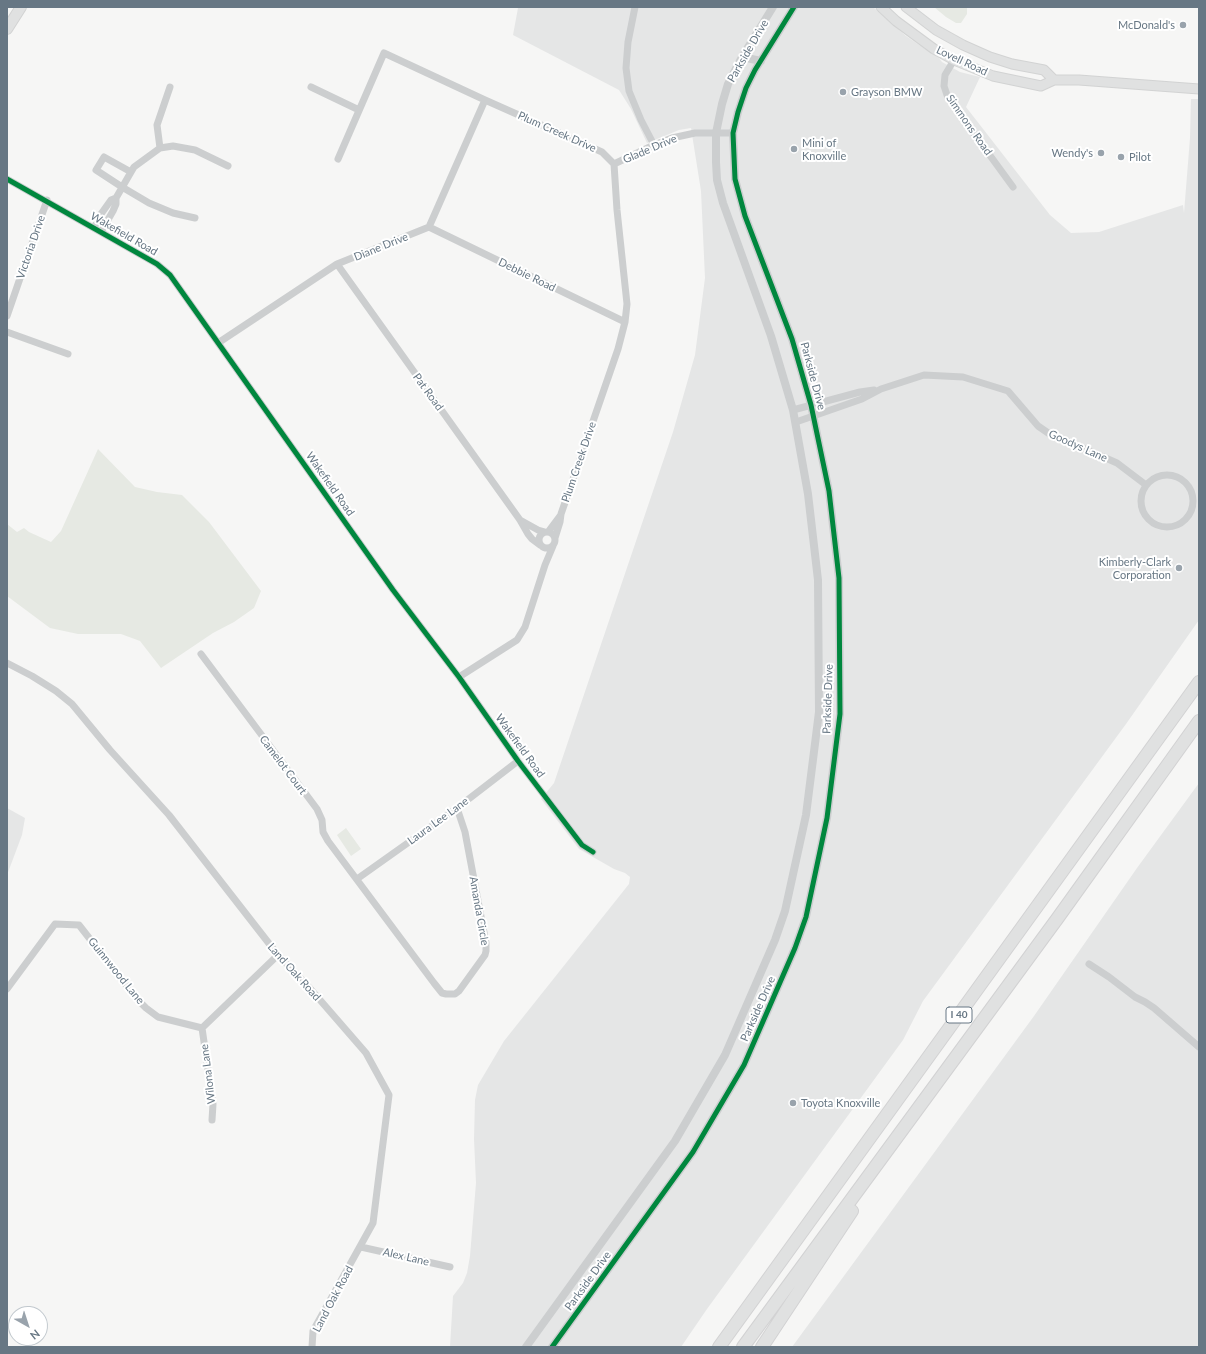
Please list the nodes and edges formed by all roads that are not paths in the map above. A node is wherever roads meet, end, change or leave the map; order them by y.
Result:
1 (21, 7) edge
2 (635, 7) edge
3 (773, 7) edge
4 (794, 7) edge
5 (881, 7) edge
6 (906, 7) edge
7 (7, 29) edge
8 (963, 45) junction
9 (742, 57) junction
10 (954, 60) junction
11 (761, 61) junction
12 (1054, 80) junction
13 (311, 87) dead end
14 (170, 88) dead end
15 (1199, 89) edge
16 (485, 100) junction
17 (359, 110) junction
18 (716, 133) junction
19 (733, 134) junction
20 (654, 145) junction
21 (160, 148) junction
22 (338, 159) dead end
23 (614, 164) junction
24 (228, 166) dead end
25 (130, 172) junction
26 (7, 179) edge
27 (122, 187) junction
28 (1013, 187) dead end
29 (116, 198) junction
30 (47, 200) junction
31 (195, 218) dead end
32 (429, 227) junction
33 (94, 228) junction
34 (101, 232) junction
35 (337, 264) junction
36 (7, 316) edge
37 (625, 322) junction
38 (7, 332) edge
39 (218, 343) junction
40 (68, 354) dead end
41 (881, 389) junction
42 (811, 405) junction
43 (793, 410) junction
44 (813, 416) junction
45 (796, 422) junction
46 (1146, 485) junction
47 (561, 514) junction
48 (520, 520) junction
49 (546, 532) junction
50 (555, 538) junction
51 (541, 546) junction
52 (553, 546) junction
53 (545, 565) junction
54 (201, 654) dead end
55 (7, 663) edge
56 (459, 677) junction
57 (1199, 682) edge
58 (1199, 721) edge
59 (518, 761) junction
60 (457, 808) junction
61 (593, 852) dead end
62 (357, 879) junction
63 (278, 955) junction
64 (1089, 964) dead end
65 (7, 989) edge
66 (202, 1028) junction
67 (1199, 1047) edge
68 (923, 1102) junction
69 (212, 1120) dead end
70 (361, 1246) junction
71 (450, 1267) dead end
72 (312, 1347) edge
73 (526, 1347) edge
74 (552, 1347) edge
75 (719, 1347) edge
76 (743, 1347) edge
77 (762, 1347) edge

1 - 7 main road
2 - 20 street
3 - 9 street, Parkside Drive
4 - 11 street, Parkside Drive
5 - 10 main road, Lovell Road
6 - 8 main road, Lovell Road
8 - 10 main road
8 - 12 main road, Lovell Road
9 - 11 street
9 - 18 street, Parkside Drive
10 - 12 main road, Lovell Road
10 - 28 street, Simmons Road
11 - 19 street, Parkside Drive
12 - 15 main road, Lovell Road
13 - 17 street
14 - 21 street
16 - 17 street, Plum Creek Drive
16 - 23 street, Plum Creek Drive
16 - 32 street
17 - 22 street, Plum Creek Drive
18 - 19 street, Glade Drive
18 - 20 street, Glade Drive
18 - 43 street, Parkside Drive
19 - 42 street, Parkside Drive
20 - 23 street, Glade Drive
21 - 24 street
21 - 25 street
23 - 37 street, Plum Creek Drive
25 - 27 street
25 - 27 street
26 - 30 street, Wakefield Road
27 - 29 street
27 - 31 street
29 - 33 street
29 - 34 street
30 - 33 street, Wakefield Road
30 - 36 street, Victoria Drive
32 - 35 street, Diane Drive
32 - 37 street, Debbie Road
33 - 34 street, Wakefield Road
34 - 39 street, Wakefield Road
35 - 39 street, Diane Drive
35 - 48 street, Pat Road
37 - 47 street, Plum Creek Drive
38 - 40 street
39 - 56 street, Wakefield Road
41 - 42 street, Goodys Lane
41 - 44 street, Goodys Lane
41 - 46 street, Goodys Lane
42 - 43 street, Goodys Lane
42 - 44 street, Parkside Drive
43 - 45 street, Parkside Drive
44 - 45 street, Goodys Lane
44 - 74 street, Parkside Drive
45 - 73 street, Parkside Drive
46 - 46 street
47 - 49 street, Plum Creek Drive
47 - 50 street, Plum Creek Drive
48 - 49 street, Pat Road
48 - 51 street, Pat Road
49 - 50 street
49 - 51 street, Plum Creek Drive
50 - 52 street, Plum Creek Drive
51 - 52 street
51 - 53 street, Plum Creek Drive
52 - 53 street, Plum Creek Drive
53 - 56 street, Plum Creek Drive
54 - 62 street, Camelot Court
55 - 63 street, Land Oak Road
56 - 59 street, Wakefield Road
57 - 75 highway, I 40
58 - 68 highway, I 40
59 - 60 street, Laura Lee Lane
59 - 61 street, Wakefield Road
60 - 62 street, Laura Lee Lane
60 - 62 street, Amanda Circle
63 - 66 street
63 - 70 street, Land Oak Road
64 - 67 street
65 - 66 street, Guinnwood Lane
66 - 69 street, Wilona Lane
68 - 76 highway, I 40
68 - 77 highway
70 - 71 street, Alex Lane
70 - 72 street, Land Oak Road

